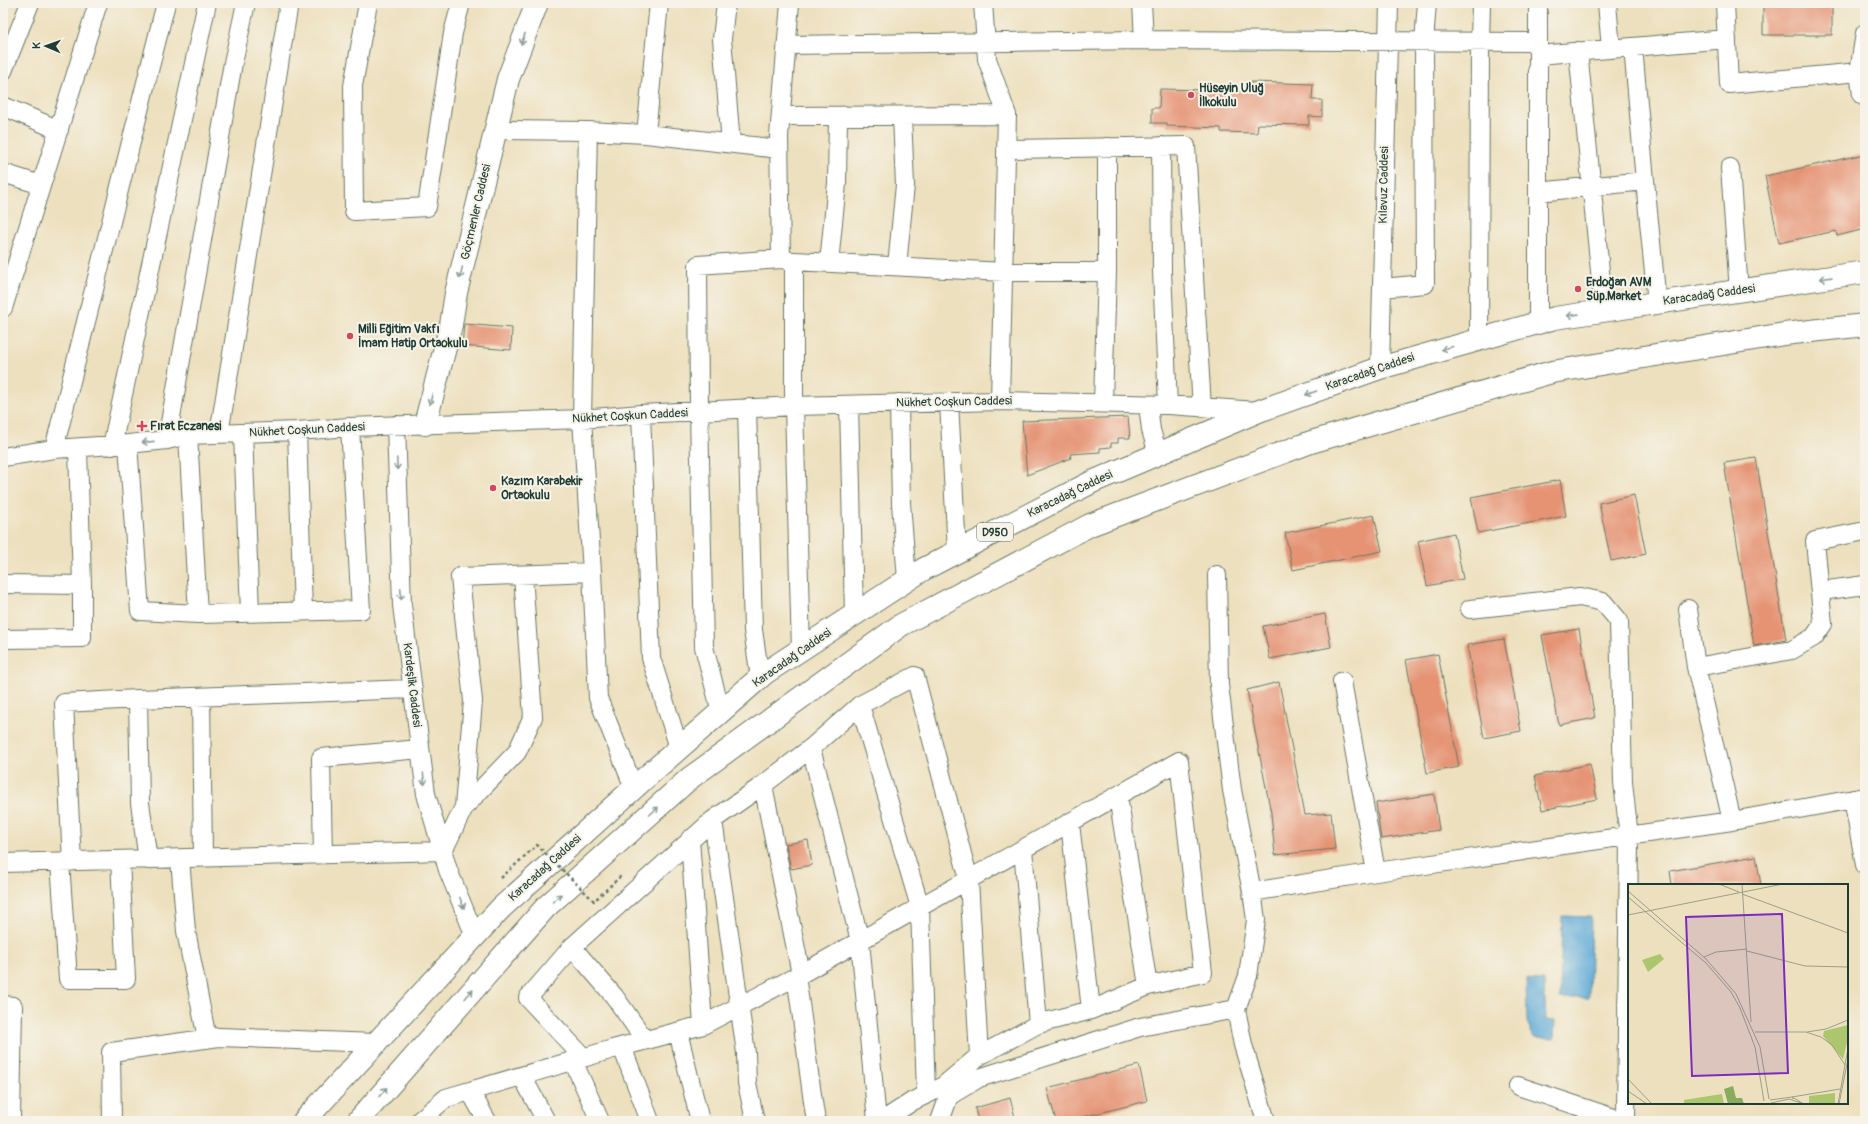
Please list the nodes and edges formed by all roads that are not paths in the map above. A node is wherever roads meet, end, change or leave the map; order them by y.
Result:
1 (30, 3) edge
2 (98, 3) edge
3 (166, 3) edge
4 (207, 3) edge
5 (246, 3) edge
6 (289, 3) edge
7 (368, 3) edge
8 (461, 3) edge
9 (537, 3) edge
10 (659, 3) edge
11 (726, 3) edge
12 (790, 3) edge
13 (983, 3) edge
14 (1142, 3) edge
15 (1389, 3) edge
16 (1427, 3) edge
17 (1481, 3) edge
18 (1538, 3) edge
19 (1607, 3) edge
20 (1725, 3) edge
21 (1865, 33) edge
22 (1727, 39) junction
23 (1144, 40) junction
24 (986, 42) junction
25 (1424, 42) junction
26 (1480, 42) junction
27 (1388, 43) junction
28 (787, 45) junction
29 (1634, 47) junction
30 (1538, 48) junction
31 (1611, 49) junction
32 (1578, 51) junction
33 (3, 71) edge
34 (1859, 72) junction
35 (1865, 97) edge
36 (3, 106) edge
37 (781, 116) junction
38 (838, 116) junction
39 (902, 116) junction
40 (1007, 116) junction
41 (59, 130) junction
42 (495, 130) junction
43 (588, 130) junction
44 (646, 134) junction
45 (731, 143) junction
46 (1161, 146) junction
47 (1107, 147) junction
48 (779, 148) junction
49 (1006, 148) junction
50 (1730, 168) dead end
51 (3, 173) edge
52 (1644, 181) junction
53 (42, 185) junction
54 (1590, 186) junction
55 (1538, 192) junction
56 (788, 260) junction
57 (829, 263) junction
58 (898, 266) junction
59 (1004, 272) junction
60 (1107, 272) junction
61 (1865, 272) edge
62 (1382, 288) junction
63 (1740, 291) junction
64 (1657, 303) junction
65 (3, 305) edge
66 (3, 308) edge
67 (1604, 311) junction
68 (1538, 323) junction
69 (1865, 325) edge
70 (1479, 339) junction
71 (1380, 368) junction
72 (1000, 401) junction
73 (949, 402) junction
74 (899, 403) junction
75 (1103, 403) junction
76 (849, 405) junction
77 (1168, 405) junction
78 (794, 406) junction
79 (1148, 406) junction
80 (747, 408) junction
81 (1202, 408) junction
82 (1259, 411) junction
83 (699, 412) junction
84 (641, 414) junction
85 (582, 419) junction
86 (425, 424) junction
87 (396, 425) junction
88 (350, 427) junction
89 (297, 431) junction
90 (243, 433) junction
91 (219, 434) junction
92 (188, 435) junction
93 (167, 440) junction
94 (120, 445) junction
95 (78, 448) junction
96 (54, 449) junction
97 (1158, 454) junction
98 (3, 457) edge
99 (1865, 531) edge
100 (956, 552) junction
101 (592, 572) junction
102 (523, 575) junction
103 (1217, 576) dead end
104 (907, 580) junction
105 (3, 584) edge
106 (82, 585) junction
107 (1865, 585) edge
108 (1821, 591) junction
109 (1688, 609) dead end
110 (1470, 610) dead end
111 (303, 611) junction
112 (250, 612) junction
113 (198, 614) junction
114 (854, 615) junction
115 (3, 639) edge
116 (801, 650) junction
117 (1696, 667) junction
118 (760, 678) junction
119 (1342, 682) dead end
120 (412, 689) junction
121 (201, 697) junction
122 (138, 699) junction
123 (860, 705) junction
124 (721, 712) junction
125 (679, 748) junction
126 (811, 748) junction
127 (420, 749) junction
128 (763, 785) junction
129 (634, 788) junction
130 (1118, 796) junction
131 (1859, 798) edge
132 (464, 807) junction
133 (713, 820) junction
134 (1732, 821) junction
135 (1070, 823) junction
136 (1629, 837) junction
137 (690, 839) junction
138 (1023, 849) junction
139 (443, 851) junction
140 (323, 854) junction
141 (203, 858) junction
142 (180, 859) junction
143 (120, 860) junction
144 (148, 860) junction
145 (66, 862) junction
146 (3, 863) edge
147 (1865, 865) edge
148 (1376, 872) junction
149 (968, 880) junction
150 (1629, 884) edge
151 (1252, 892) junction
152 (920, 907) junction
153 (475, 936) junction
154 (860, 941) junction
155 (1628, 941) edge
156 (572, 947) junction
157 (798, 975) junction
158 (1148, 986) junction
159 (3, 1005) edge
160 (738, 1006) junction
161 (1236, 1009) junction
162 (1091, 1010) junction
163 (1038, 1024) junction
164 (703, 1025) junction
165 (678, 1032) junction
166 (208, 1039) junction
167 (645, 1040) junction
168 (376, 1044) junction
169 (622, 1047) junction
170 (979, 1056) junction
171 (578, 1059) junction
172 (8, 1063) edge
173 (522, 1076) junction
174 (1518, 1086) dead end
175 (470, 1092) junction
176 (926, 1094) junction
177 (424, 1119) edge
178 (11, 1120) edge
179 (360, 1120) edge
180 (112, 1121) edge
181 (304, 1121) edge
182 (488, 1121) edge
183 (546, 1121) edge
184 (600, 1121) edge
185 (650, 1121) edge
186 (700, 1121) edge
187 (755, 1121) edge
188 (816, 1121) edge
189 (877, 1121) edge
190 (882, 1121) edge
191 (940, 1121) edge
192 (1266, 1121) edge
193 (1625, 1121) edge

1 - 33 street
2 - 41 street
3 - 96 street
4 - 94 street
5 - 93 street
6 - 91 street
7 - 8 street
9 -> 42 main road, Göçmenler Caddesi
10 - 44 street
11 - 45 street
12 - 28 street
13 - 24 street
14 - 23 street
15 - 27 street, Kılavuz Caddesi
16 - 25 street
17 - 26 street
18 - 30 street
19 - 31 street
20 - 22 street
21 - 34 street
22 - 29 street
22 - 34 street
23 - 24 street
23 - 27 street
24 - 28 street
24 - 40 street
25 - 26 street
25 - 27 street
25 - 62 street
26 - 30 street
26 - 70 street
27 - 62 street, Kılavuz Caddesi
28 - 37 street
29 - 31 street
29 - 52 street
30 - 32 street
30 - 55 street
31 - 32 street
32 - 54 street
34 - 35 street
36 - 41 street
37 - 38 street
37 - 48 street
38 - 39 street
38 - 57 street
39 - 40 street
39 - 58 street
40 - 49 street
41 - 53 street
42 - 43 street
42 -> 86 main road, Göçmenler Caddesi
43 - 44 street
43 - 85 street
44 - 45 street
45 - 48 street
46 - 47 street
46 - 77 street
46 - 81 street
47 - 49 street
47 - 60 street
48 - 56 street
49 - 59 street
50 - 63 street
51 - 53 street
52 - 54 street
52 - 64 street
53 - 65 street
54 - 55 street
54 - 67 street
55 - 68 street
56 - 57 street
56 - 78 street
56 - 83 street
57 - 58 street
58 - 59 street
59 - 60 street
59 - 72 street
60 - 75 street
61 -> 63 main road, Karacadağ Caddesi / D950
62 - 71 street, Kılavuz Caddesi
63 - 64 main road, Karacadağ Caddesi / D950
64 - 67 main road, Karacadağ Caddesi / D950
65 - 66 street
67 -> 68 main road, Karacadağ Caddesi / D950
68 - 70 main road, Karacadağ Caddesi / D950
179 -> 69 main road
70 -> 71 main road, Karacadağ Caddesi / D950
71 -> 82 main road, Karacadağ Caddesi / D950
72 - 73 street, Nükhet Coşkun Caddesi
72 - 75 street, Nükhet Coşkun Caddesi
73 - 74 street, Nükhet Coşkun Caddesi
73 - 100 street
74 - 76 street, Nükhet Coşkun Caddesi
74 - 104 street
75 - 79 street, Nükhet Coşkun Caddesi
76 - 78 street, Nükhet Coşkun Caddesi
76 - 114 street
77 - 79 street, Nükhet Coşkun Caddesi
77 - 81 street, Nükhet Coşkun Caddesi
78 - 80 street, Nükhet Coşkun Caddesi
78 - 116 street
79 - 97 street
80 - 83 street, Nükhet Coşkun Caddesi
80 - 118 street
81 - 82 street, Nükhet Coşkun Caddesi
82 - 97 main road, Karacadağ Caddesi / D950
83 - 84 street, Nükhet Coşkun Caddesi
83 - 124 street
84 - 85 street, Nükhet Coşkun Caddesi
84 - 125 street
85 - 86 street, Nükhet Coşkun Caddesi
85 - 101 street
86 - 87 street, Nükhet Coşkun Caddesi
87 - 88 street, Nükhet Coşkun Caddesi
87 -> 120 street, Kardeşlik Caddesi
88 - 89 street, Nükhet Coşkun Caddesi
88 - 111 street
89 - 90 street, Nükhet Coşkun Caddesi
89 - 111 street
90 - 91 street, Nükhet Coşkun Caddesi
90 - 112 street
91 - 92 street, Nükhet Coşkun Caddesi
92 - 93 street, Nükhet Coşkun Caddesi
92 - 113 street
93 -> 94 street, Nükhet Coşkun Caddesi
94 - 95 street, Nükhet Coşkun Caddesi
94 - 113 street
95 - 96 street, Nükhet Coşkun Caddesi
95 - 106 street
96 - 98 street, Nükhet Coşkun Caddesi
97 - 100 main road, Karacadağ Caddesi / D950
99 - 108 street
100 - 104 main road, Karacadağ Caddesi / D950
101 - 102 street
101 - 129 street
102 - 132 street
102 - 132 street
103 - 151 street
104 - 114 main road, Karacadağ Caddesi / D950
105 - 106 street
106 - 115 street
107 - 108 street
108 - 117 street
109 - 117 street
110 - 136 street
111 - 112 street
112 - 113 street
114 - 116 main road, Karacadağ Caddesi / D950
116 - 118 main road, Karacadağ Caddesi / D950
117 - 134 street
118 - 124 main road, Karacadağ Caddesi / D950
119 - 148 street
120 - 121 street
120 - 127 street, Kardeşlik Caddesi
121 - 122 street
121 - 141 street
122 - 144 street
122 - 145 street
123 - 126 street
123 - 149 street
123 - 152 street
124 - 125 main road, Karacadağ Caddesi / D950
125 - 129 main road, Karacadağ Caddesi / D950
126 - 128 street
126 - 154 street
127 -> 139 street, Kardeşlik Caddesi
127 - 140 street
128 - 133 street
128 - 157 street
129 - 153 main road, Karacadağ Caddesi / D950
130 - 135 street
130 - 158 street
130 - 158 street
131 - 134 street
131 - 147 street
132 - 139 street
133 - 137 street
133 - 160 street
134 - 136 street
135 - 138 street
135 - 162 street
136 - 148 street
136 - 150 street
137 - 156 street
137 - 164 street
138 - 149 street
138 - 163 street
139 - 140 street
139 -> 153 street, Kardeşlik Caddesi
140 - 141 street
141 - 142 street
142 - 144 street
142 - 166 street
143 - 144 street
143 - 145 street
143 - 145 street
145 - 146 street
148 - 151 street
149 - 152 street
149 - 170 street
151 - 161 street
152 - 154 street
152 - 176 street
153 - 168 main road, Karacadağ Caddesi / D950
154 - 157 street
154 - 189 street
155 - 193 street
156 - 167 street
156 - 171 street
157 - 160 street
157 - 188 street
158 - 162 street
159 - 172 street
160 - 164 street
160 - 187 street
161 - 191 street
161 - 192 street
162 - 163 street
163 - 170 street
164 - 165 street
165 - 167 street
165 - 186 street
166 - 168 street
166 - 180 street
167 - 169 street
168 - 181 main road, Karacadağ Caddesi / D950
169 - 171 street
169 - 185 street
170 - 176 street
171 - 173 street
171 - 184 street
172 - 178 street
173 - 175 street
173 - 183 street
174 - 193 street
175 - 177 street
175 - 182 street
176 - 190 street

